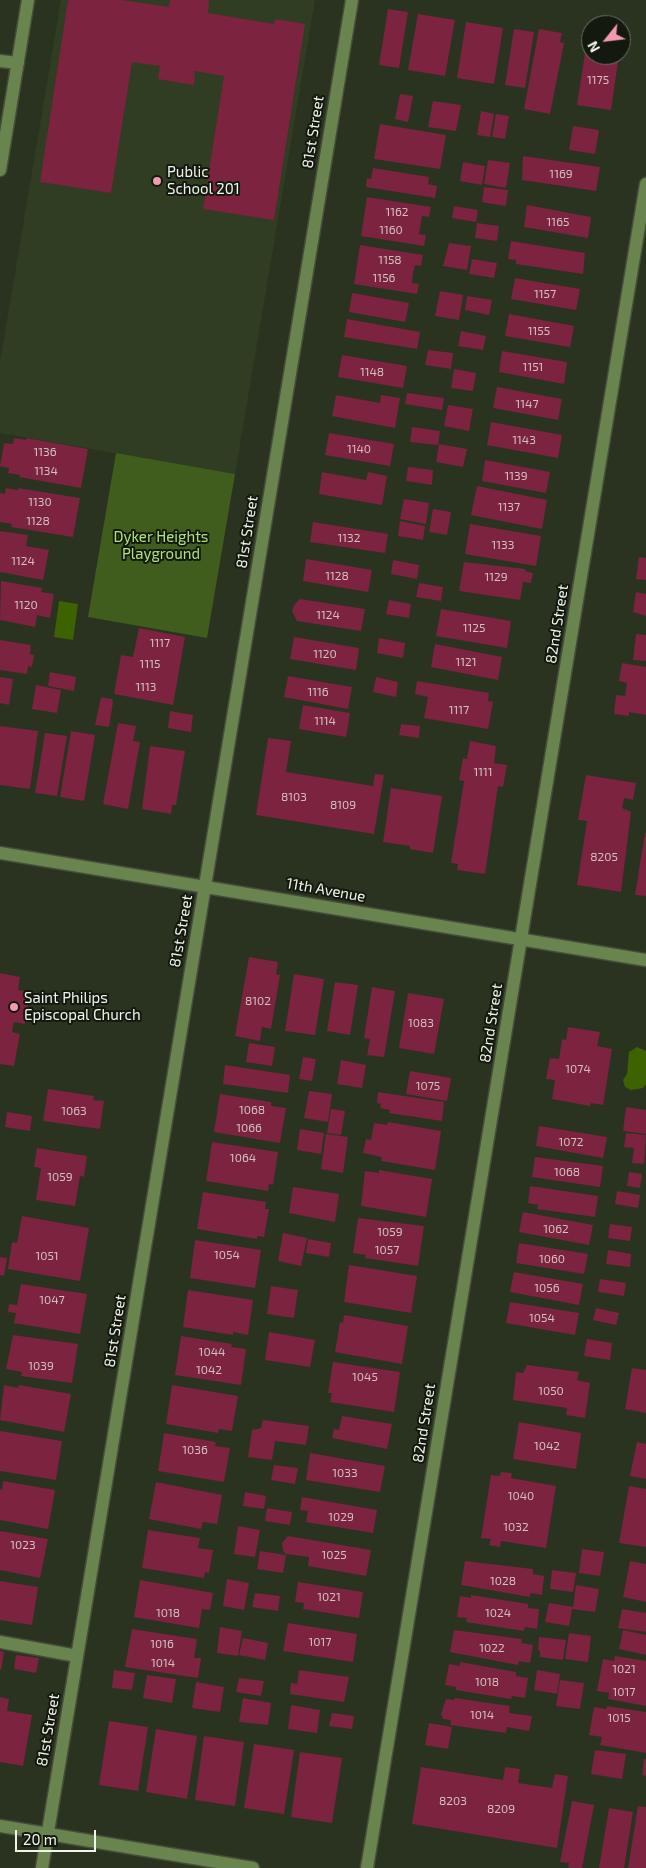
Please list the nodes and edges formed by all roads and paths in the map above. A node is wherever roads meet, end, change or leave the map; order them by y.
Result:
1 (28, 0) edge
2 (352, 0) edge
3 (0, 61) edge
4 (18, 63) junction
5 (0, 170) edge
6 (646, 184) edge
7 (0, 853) edge
8 (206, 887) junction
9 (521, 940) junction
10 (646, 960) edge
11 (0, 1642) edge
12 (77, 1656) junction
13 (0, 1826) edge
14 (47, 1834) junction
15 (42, 1868) edge
16 (253, 1868) edge
17 (367, 1868) edge

1 - 4 street
2 - 8 street, 81st Street
3 - 4 street
4 - 5 street
6 - 9 street, 82nd Street
7 - 8 street, 11th Avenue
8 - 9 street, 11th Avenue
8 - 12 street, 81st Street
9 - 10 street, 11th Avenue
9 - 17 street, 82nd Street
11 - 12 street
12 - 14 street, 81st Street
13 - 14 street
14 - 15 street, 81st Street
14 - 16 street

